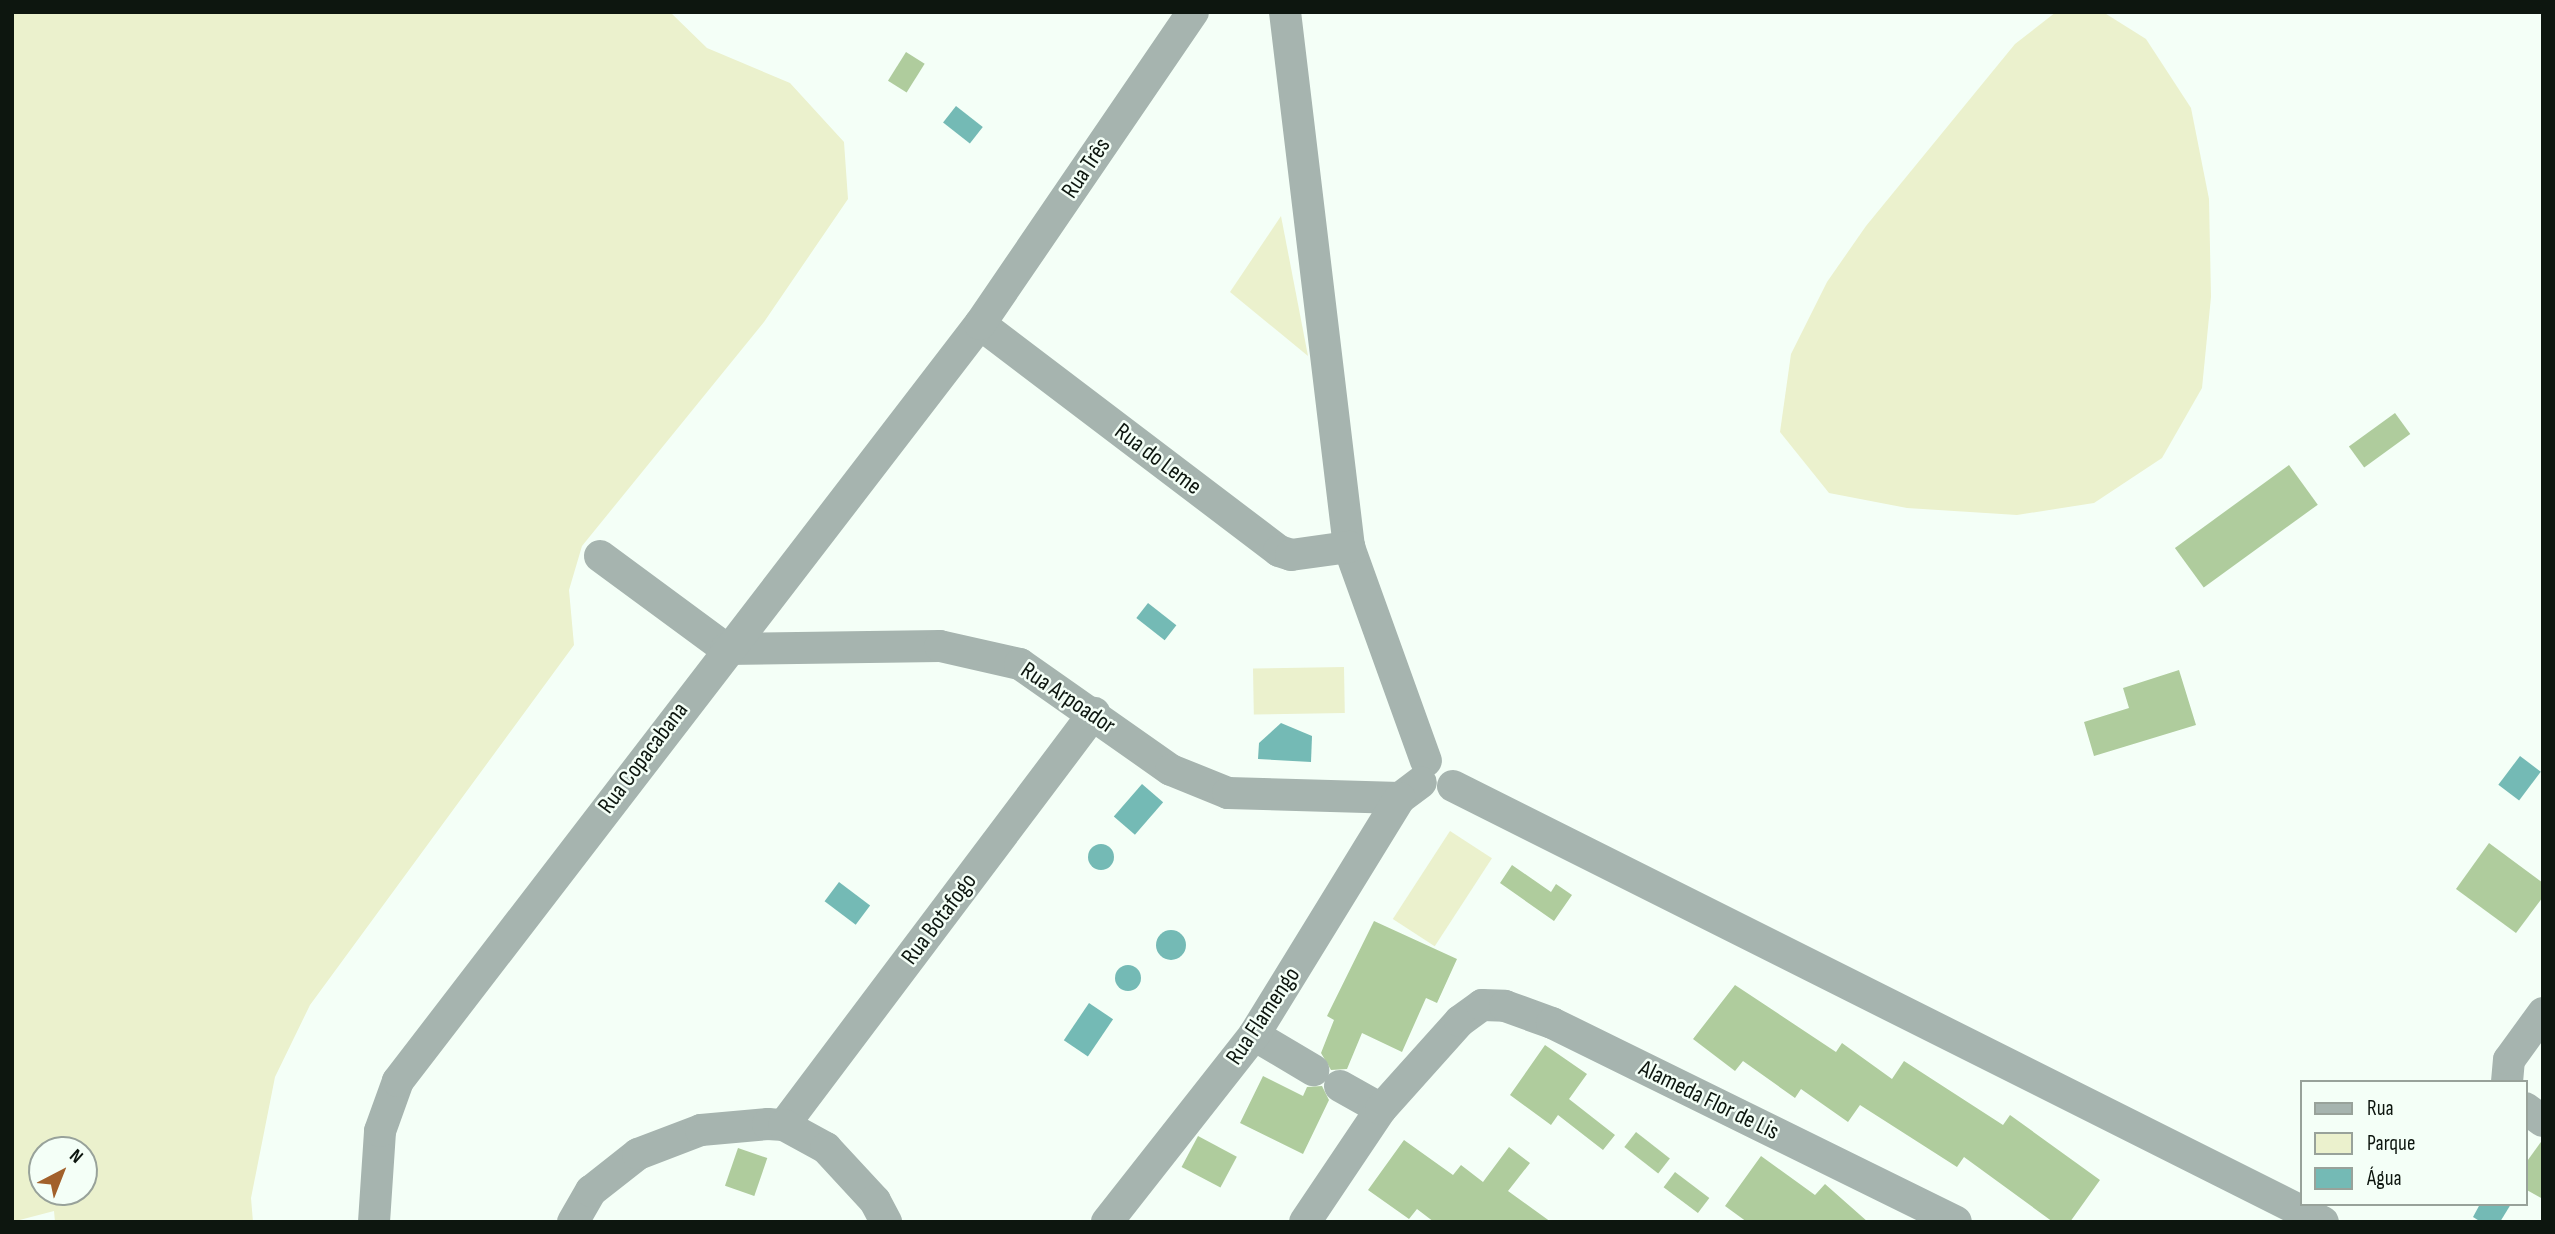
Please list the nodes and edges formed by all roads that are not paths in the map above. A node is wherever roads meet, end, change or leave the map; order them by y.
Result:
1 (1193, 12) edge
2 (1285, 12) edge
3 (980, 324) junction
4 (1349, 547) junction
5 (600, 556) dead end
6 (726, 649) junction
7 (1094, 713) junction
8 (1416, 780) junction
9 (2543, 1013) edge
10 (1254, 1035) junction
11 (2508, 1071) edge
12 (1381, 1109) junction
13 (2527, 1109) edge
14 (2543, 1121) edge
15 (784, 1125) junction
16 (1311, 1220) edge
17 (374, 1222) edge
18 (573, 1222) edge
19 (886, 1222) edge
20 (1107, 1222) edge
21 (1956, 1222) edge
22 (2323, 1222) edge

1 - 3 street, Rua Três
2 - 4 street
3 - 4 street, Rua do Leme
3 - 6 street, Rua Copacabana
4 - 8 street
5 - 6 street
6 - 7 street, Rua Arpoador
6 - 17 street, Rua Copacabana
7 - 8 street, Rua Arpoador
7 - 15 street, Rua Botafogo
8 - 10 street, Rua Flamengo
8 - 22 street, Rua Arpoador
9 - 11 street
10 - 12 street
10 - 20 street, Rua Flamengo
12 - 16 street
12 - 21 street, Alameda Flor de Lis
13 - 14 street
15 - 18 street
15 - 19 street

